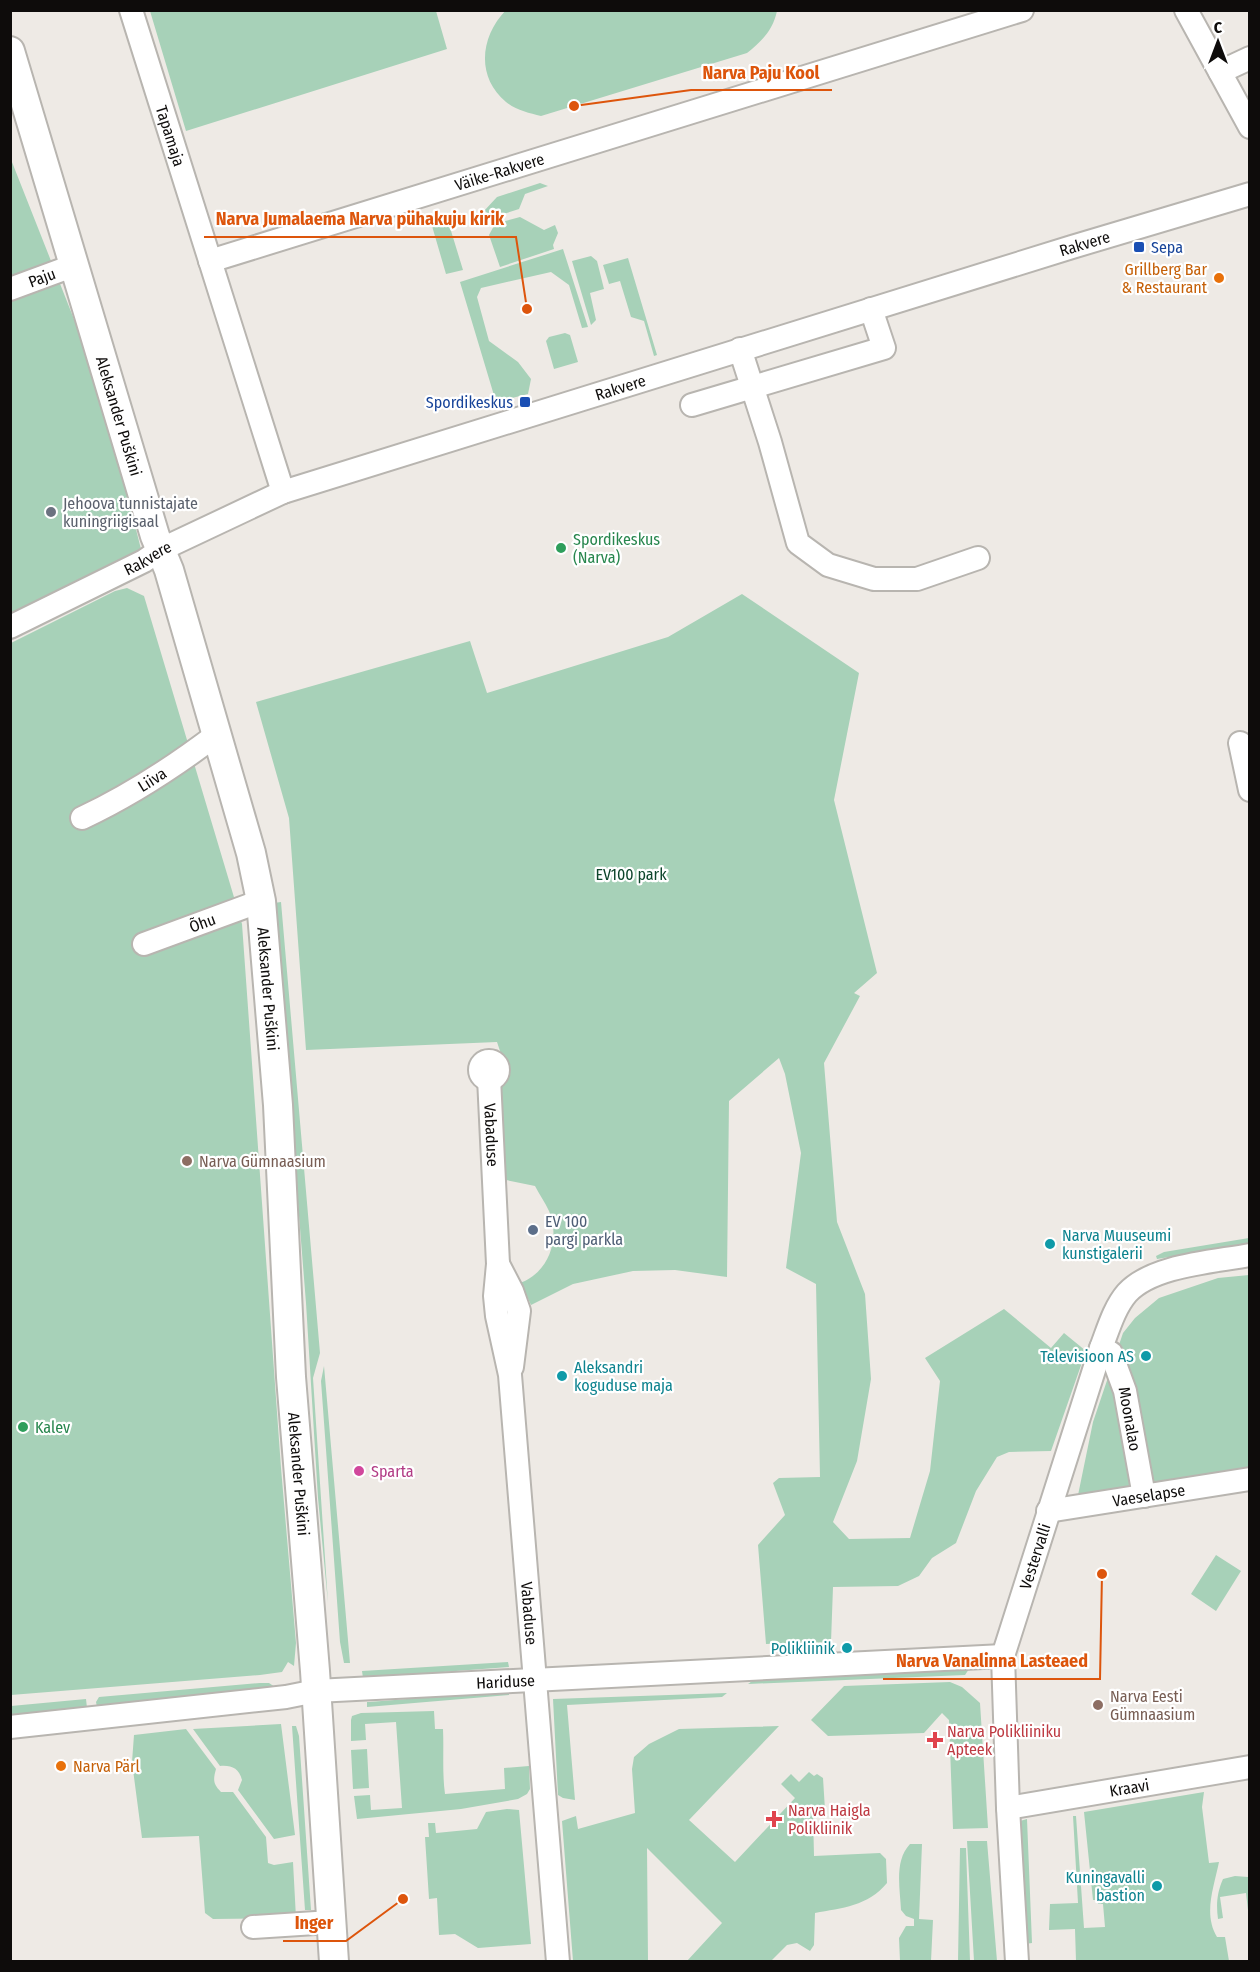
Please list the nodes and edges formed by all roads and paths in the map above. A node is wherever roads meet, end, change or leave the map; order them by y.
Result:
1 (131, 10) edge
2 (1022, 10) edge
3 (1186, 10) edge
4 (10, 51) edge
5 (1250, 58) edge
6 (1220, 72) junction
7 (1250, 127) edge
8 (1250, 194) edge
9 (210, 261) junction
10 (75, 265) junction
11 (10, 289) edge
12 (871, 309) junction
13 (740, 349) junction
14 (753, 387) junction
15 (692, 405) dead end
16 (283, 492) junction
17 (160, 550) junction
18 (978, 558) dead end
19 (10, 627) edge
20 (216, 735) junction
21 (1240, 743) dead end
22 (1250, 790) edge
23 (82, 818) dead end
24 (261, 901) junction
25 (144, 944) dead end
26 (489, 1078) dead end
27 (1250, 1255) edge
28 (1101, 1348) junction
29 (1250, 1479) edge
30 (1144, 1496) junction
31 (1048, 1511) junction
32 (1003, 1656) junction
33 (534, 1679) junction
34 (316, 1691) junction
35 (10, 1727) edge
36 (1250, 1767) edge
37 (1008, 1808) junction
38 (331, 1922) junction
39 (253, 1927) dead end
40 (334, 1962) edge
41 (558, 1962) edge
42 (1017, 1962) edge

1 - 9 street, Tapamaja
2 - 9 street, Väike-Rakvere
3 - 6 street
4 - 10 main road, Aleksander Puškini
5 - 6 street
6 - 7 street
8 - 12 street, Rakvere
9 - 16 street
10 - 11 street, Paju
10 - 17 main road, Aleksander Puškini
12 - 13 street, Rakvere
12 - 14 street
13 - 14 street
13 - 16 street, Rakvere
14 - 15 street
14 - 18 street
16 - 17 street, Rakvere
17 - 19 street, Rakvere
17 - 20 main road, Aleksander Puškini
20 - 23 street, Liiva
20 - 24 main road, Aleksander Puškini
21 - 22 street
24 - 25 street, Õhu
24 - 34 main road, Aleksander Puškini
26 - 33 street, Vabaduse
27 - 28 street, Vestervalli
28 - 30 street, Moonalao
28 - 31 street, Vestervalli
29 - 30 street, Vaeselapse
30 - 31 street, Vaeselapse
31 - 32 street, Vestervalli
32 - 33 street, Hariduse
32 - 37 street, Vestervalli
33 - 34 street, Hariduse
33 - 41 street, Vabaduse
34 - 35 street, Hariduse
34 - 38 main road, Aleksander Puškini
36 - 37 street, Kraavi
37 - 42 street, Vestervalli
38 - 39 street
38 - 40 main road, Aleksander Puškini

